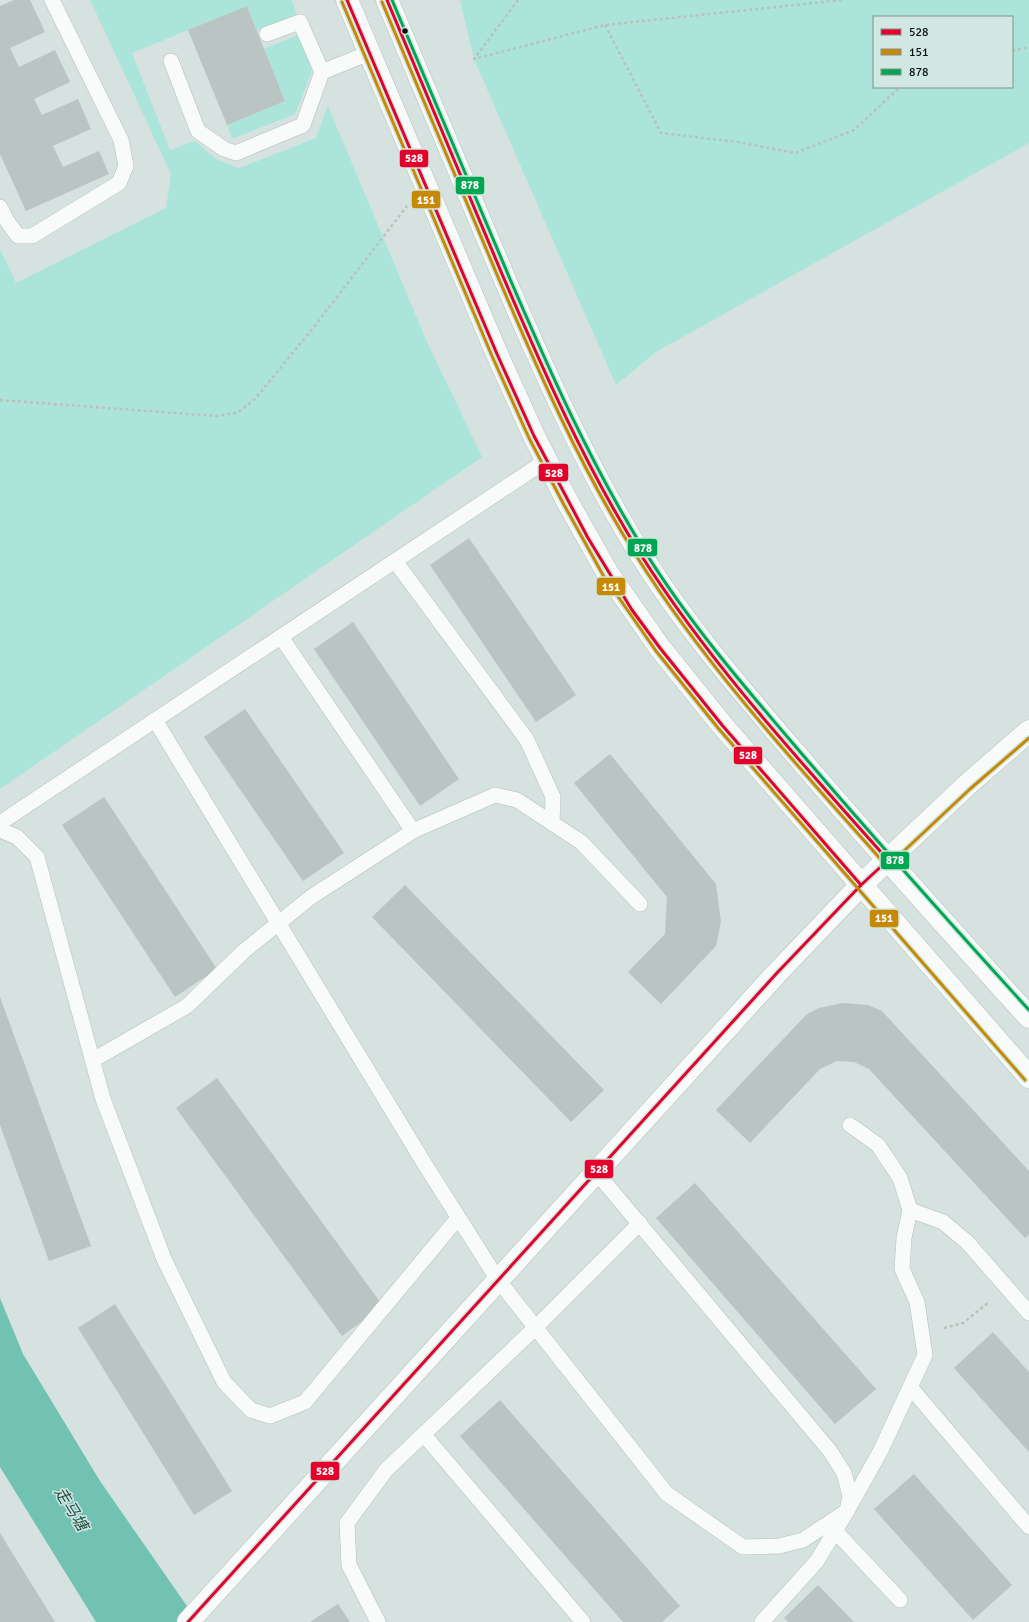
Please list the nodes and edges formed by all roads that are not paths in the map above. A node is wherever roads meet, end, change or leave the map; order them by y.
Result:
1 (52, 0) edge
2 (347, 0) edge
3 (387, 0) edge
4 (267, 34) dead end
5 (369, 53) junction
6 (171, 61) dead end
7 (322, 72) junction
8 (0, 207) edge
9 (547, 460) junction
10 (395, 561) junction
11 (281, 637) junction
12 (155, 720) junction
13 (1029, 731) edge
14 (0, 823) edge
15 (552, 823) junction
16 (0, 830) edge
17 (413, 831) junction
18 (888, 860) junction
19 (861, 885) junction
20 (640, 904) dead end
21 (277, 924) junction
22 (1029, 1017) edge
23 (93, 1060) junction
24 (1029, 1077) edge
25 (850, 1125) dead end
26 (596, 1172) junction
27 (910, 1210) junction
28 (458, 1218) junction
29 (640, 1223) junction
30 (498, 1280) junction
31 (1029, 1313) edge
32 (535, 1328) junction
33 (911, 1388) junction
34 (424, 1434) junction
35 (846, 1511) junction
36 (1029, 1527) edge
37 (835, 1531) junction
38 (900, 1600) dead end
39 (188, 1622) edge
40 (378, 1622) edge
41 (583, 1622) edge
42 (762, 1622) edge

1 - 8 lane
2 - 5 main road
3 - 18 main road
4 - 7 lane
5 - 7 lane
5 - 9 main road
6 - 7 lane
9 - 10 lane
9 - 19 main road
10 - 11 lane
10 - 15 lane
11 - 12 lane
11 - 17 lane
12 - 14 lane
12 - 21 lane
13 - 18 main road
15 - 17 lane
15 - 20 lane
16 - 23 lane
17 - 21 lane
18 - 19 main road
18 - 22 main road
19 - 24 main road
19 - 26 main road
21 - 23 lane
21 - 28 lane
23 - 28 lane
25 - 27 lane
26 - 29 lane
26 - 30 main road
27 - 31 lane
27 - 33 lane
28 - 30 lane
29 - 32 lane
29 - 35 lane
30 - 32 lane
30 - 39 main road
32 - 34 lane
32 - 35 lane
33 - 35 lane
33 - 36 lane
34 - 40 lane
34 - 41 lane
35 - 37 lane
37 - 38 lane
37 - 42 lane

